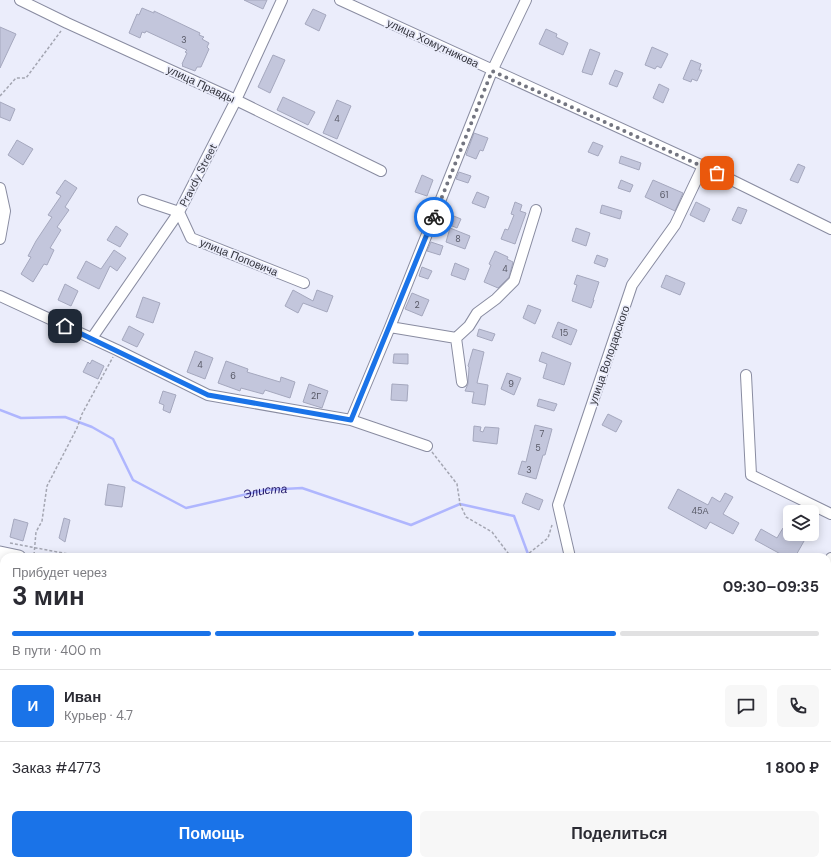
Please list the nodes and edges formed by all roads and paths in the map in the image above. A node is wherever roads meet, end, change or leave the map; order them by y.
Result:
1 (20, 0) edge
2 (282, 0) edge
3 (340, 0) edge
4 (526, 0) edge
5 (67, 23) junction
6 (492, 71) junction
7 (0, 96) edge
8 (236, 100) junction
9 (703, 166) junction
10 (381, 171) dead end
11 (0, 188) edge
12 (143, 200) dead end
13 (536, 210) dead end
14 (178, 212) junction
15 (831, 229) edge
16 (0, 239) edge
17 (304, 283) dead end
18 (0, 296) edge
19 (390, 327) junction
20 (92, 338) junction
21 (456, 338) junction
22 (117, 350) junction
23 (746, 375) dead end
24 (462, 382) dead end
25 (351, 420) junction
26 (427, 446) joint
27 (831, 514) edge
28 (552, 525) dead end
29 (4, 548) edge
30 (36, 548) junction
31 (35, 553) edge
32 (63, 553) edge
33 (508, 553) edge
34 (529, 553) edge
35 (569, 553) edge

1 - 5 street, улица Правды
2 - 8 street, Pravdy Street
3 - 6 street, улица Хомутникова
4 - 6 street
5 - 7 path
5 - 8 street, улица Правды
6 - 9 street, улица Хомутникова
6 - 19 street
8 - 10 street, улица Правды
8 - 14 street, Pravdy Street
9 - 15 street, улица Хомутникова
9 - 35 street, улица Володарского
11 - 16 street
12 - 14 street
13 - 21 street
14 - 17 street, улица Поповича
14 - 20 street, Pravdy Street
18 - 20 street
19 - 21 street
19 - 25 street
20 - 22 street
21 - 24 street
22 - 25 street
22 - 30 path
23 - 27 street
25 - 26 street
26 - 33 path
28 - 34 path
29 - 30 path
30 - 31 path
30 - 32 path

